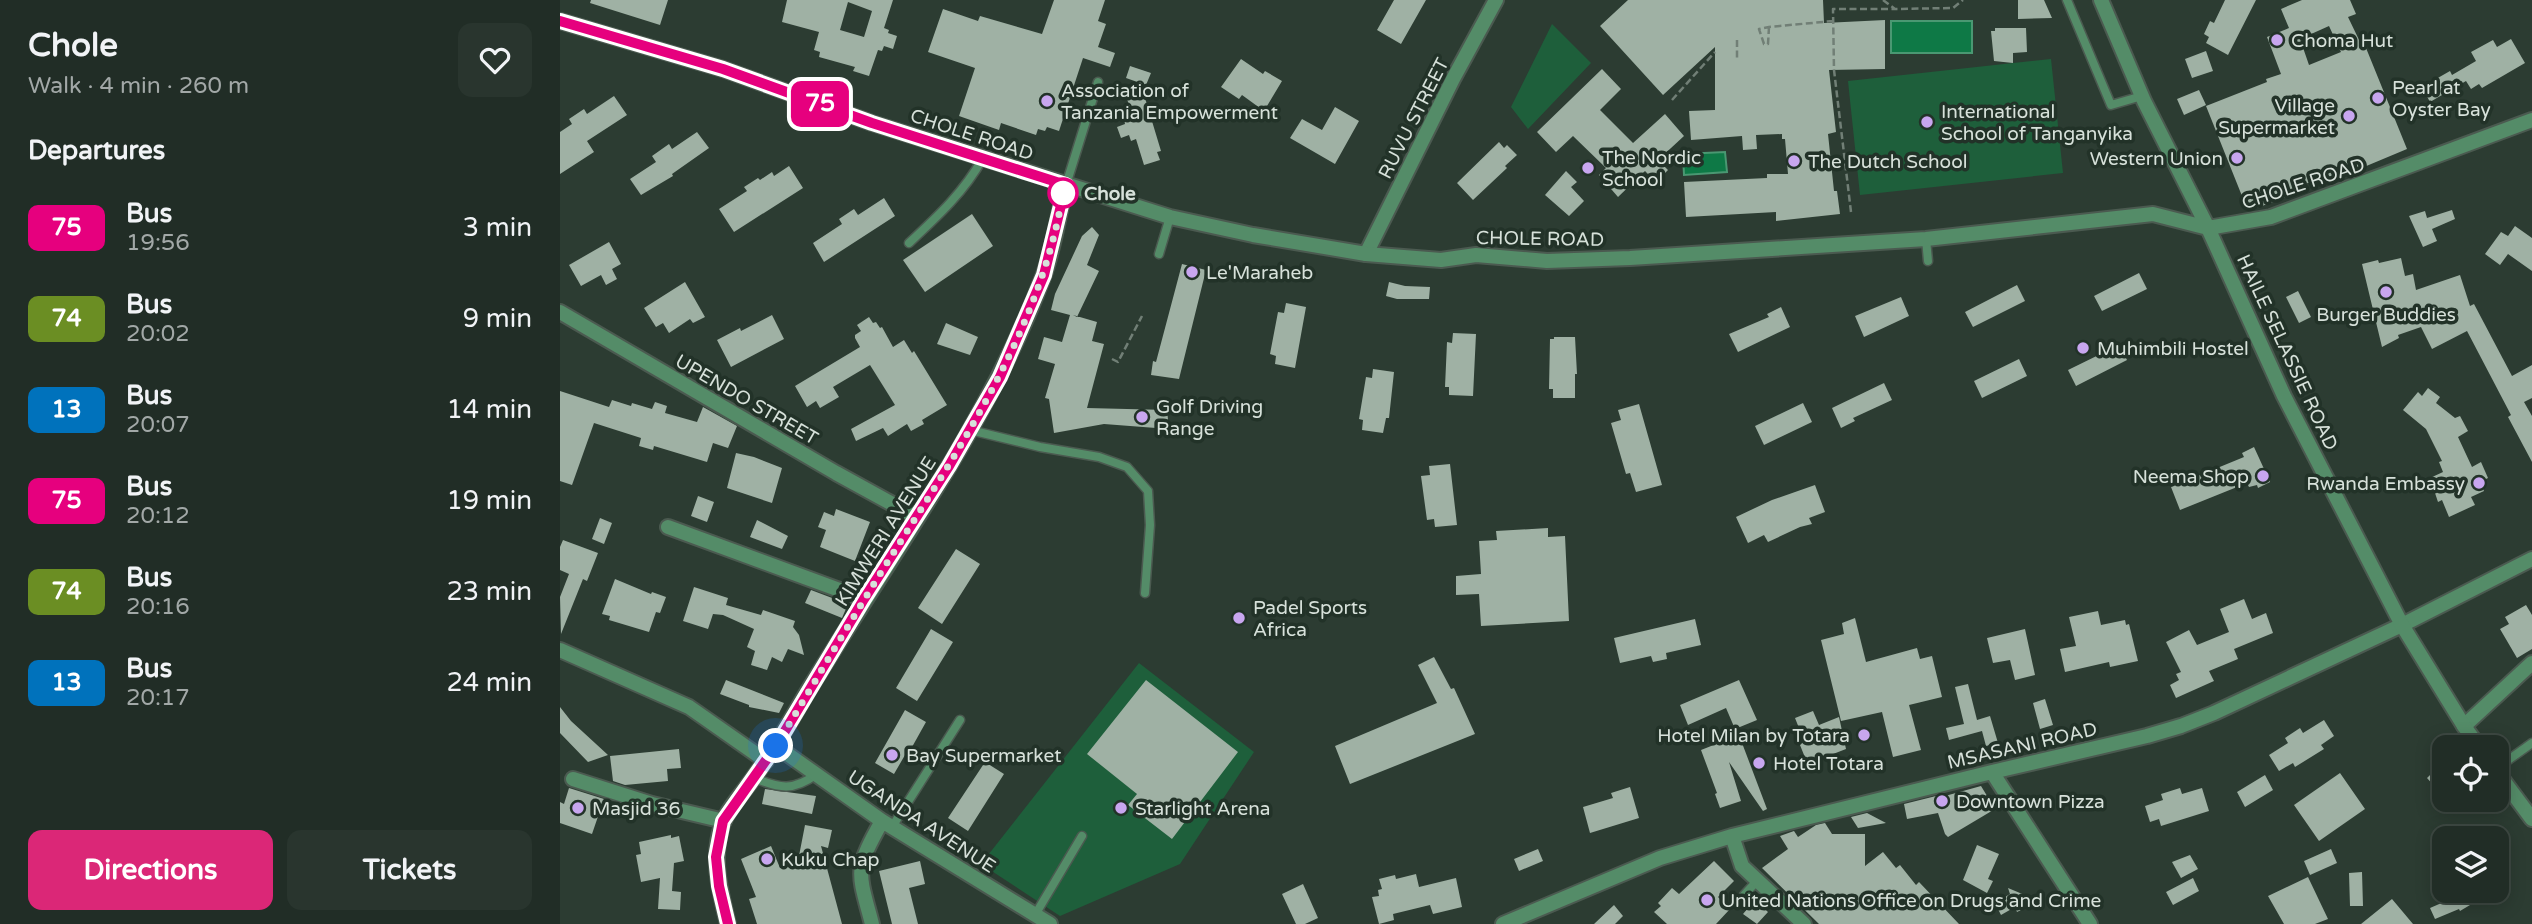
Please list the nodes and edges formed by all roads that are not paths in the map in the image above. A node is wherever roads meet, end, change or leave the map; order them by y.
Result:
1 (1496, 0) edge
2 (2067, 0) edge
3 (2101, 0) edge
4 (560, 21) edge
5 (1098, 82) dead end
6 (2142, 96) junction
7 (2532, 120) edge
8 (983, 158) junction
9 (1066, 185) junction
10 (1170, 217) junction
11 (2208, 228) junction
12 (1926, 239) junction
13 (909, 243) dead end
14 (1159, 254) dead end
15 (1366, 254) junction
16 (1928, 261) dead end
17 (560, 312) edge
18 (970, 430) junction
19 (916, 517) junction
20 (668, 527) dead end
21 (2532, 559) edge
22 (1145, 593) dead end
23 (864, 599) junction
24 (2402, 625) junction
25 (560, 650) edge
26 (2532, 663) edge
27 (960, 720) dead end
28 (2464, 726) junction
29 (2470, 735) edge
30 (2532, 743) edge
31 (776, 746) junction
32 (766, 761) junction
33 (2509, 761) edge
34 (1992, 772) junction
35 (817, 774) junction
36 (754, 778) junction
37 (573, 779) dead end
38 (2509, 787) edge
39 (2532, 819) edge
40 (723, 821) junction
41 (887, 824) junction
42 (1082, 836) dead end
43 (1732, 836) junction
44 (1756, 882) junction
45 (1744, 895) dead end
46 (1035, 915) junction
47 (728, 924) edge
48 (872, 924) edge
49 (1050, 924) edge
50 (1503, 924) edge
51 (1804, 924) edge
52 (2090, 924) edge

1 - 15 street, RUVU STREET
2 - 6 lane
3 - 6 street, HAILE SELASSIE ROAD
4 - 8 street, CHOLE ROAD
5 - 9 lane
6 - 11 street, HAILE SELASSIE ROAD
7 - 11 street, CHOLE ROAD
8 - 9 street, CHOLE ROAD
8 - 13 lane
9 - 10 street, CHOLE ROAD
9 - 18 street, KIMWERI AVENUE
10 - 14 lane
10 - 15 street, CHOLE ROAD
11 - 12 street, CHOLE ROAD
11 - 24 street, HAILE SELASSIE ROAD
12 - 15 street, CHOLE ROAD
12 - 16 lane
17 - 19 street, UPENDO STREET
18 - 19 street, KIMWERI AVENUE
18 - 22 lane
19 - 23 street, KIMWERI AVENUE
20 - 23 street
21 - 24 street, MSASANI ROAD
23 - 31 street, KIMWERI AVENUE
24 - 28 street, HAILE SELASSIE ROAD
24 - 34 street, MSASANI ROAD
25 - 32 street
26 - 28 street
27 - 41 lane
28 - 29 street, HAILE SELASSIE ROAD
30 - 33 lane
31 - 32 street, KIMWERI AVENUE
31 - 35 street, UGANDA AVENUE
32 - 36 street, KIMWERI AVENUE
34 - 43 street, MSASANI ROAD
34 - 52 street
35 - 36 lane
35 - 41 street, UGANDA AVENUE
36 - 40 street, KIMWERI AVENUE
37 - 40 street
38 - 39 street
40 - 47 street, KIMWERI AVENUE
41 - 46 street, UGANDA AVENUE
41 - 48 street
42 - 46 lane
43 - 44 street
43 - 50 street, MSASANI ROAD
44 - 45 lane
44 - 51 street
46 - 49 street, UGANDA AVENUE

